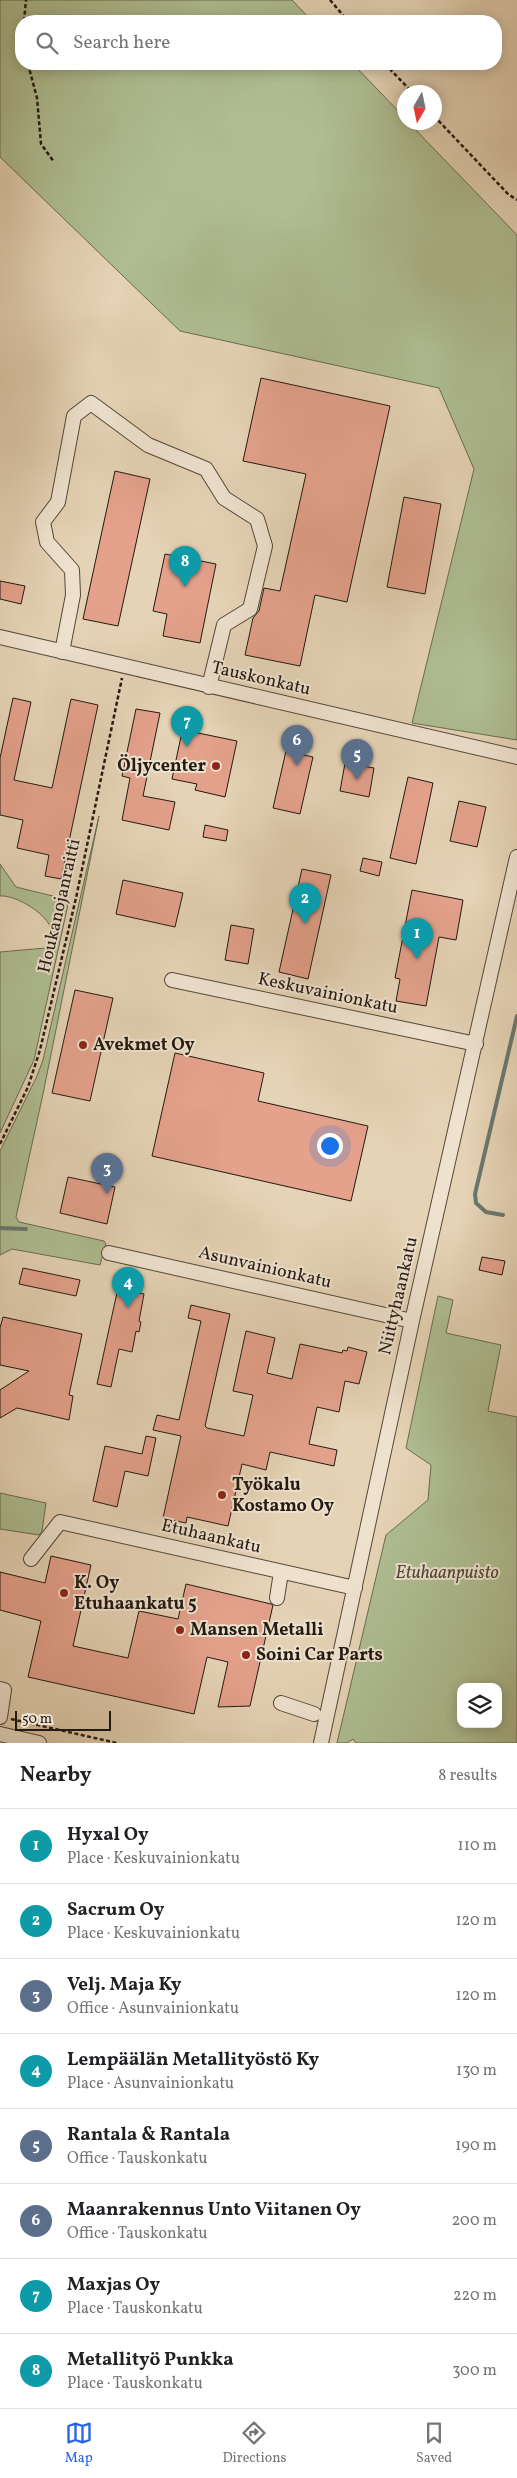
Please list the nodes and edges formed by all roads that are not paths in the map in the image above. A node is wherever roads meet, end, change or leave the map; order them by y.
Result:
1 (0, 637) edge
2 (62, 652) junction
3 (210, 687) junction
4 (515, 756) edge
5 (517, 857) edge
6 (172, 980) dead end
7 (476, 1044) junction
8 (109, 1253) dead end
9 (412, 1321) junction
10 (31, 1559) dead end
11 (281, 1572) junction
12 (355, 1588) junction
13 (277, 1598) dead end
14 (0, 1689) edge
15 (281, 1703) dead end
16 (314, 1714) dead end
17 (0, 1717) edge
18 (0, 1734) edge
19 (39, 1743) edge
20 (321, 1743) edge

1 - 2 street, Tauskonkatu
2 - 3 street, Tauskonkatu
2 - 3 street
3 - 4 street, Tauskonkatu
5 - 7 street, Niittyhaankatu
6 - 7 street, Keskuvainionkatu
7 - 9 street, Niittyhaankatu
8 - 9 street, Asunvainionkatu
9 - 12 street, Niittyhaankatu
10 - 11 street, Etuhaankatu
11 - 12 street, Etuhaankatu
11 - 13 street
12 - 20 street, Niittyhaankatu
14 - 17 street
15 - 16 street
18 - 19 street

